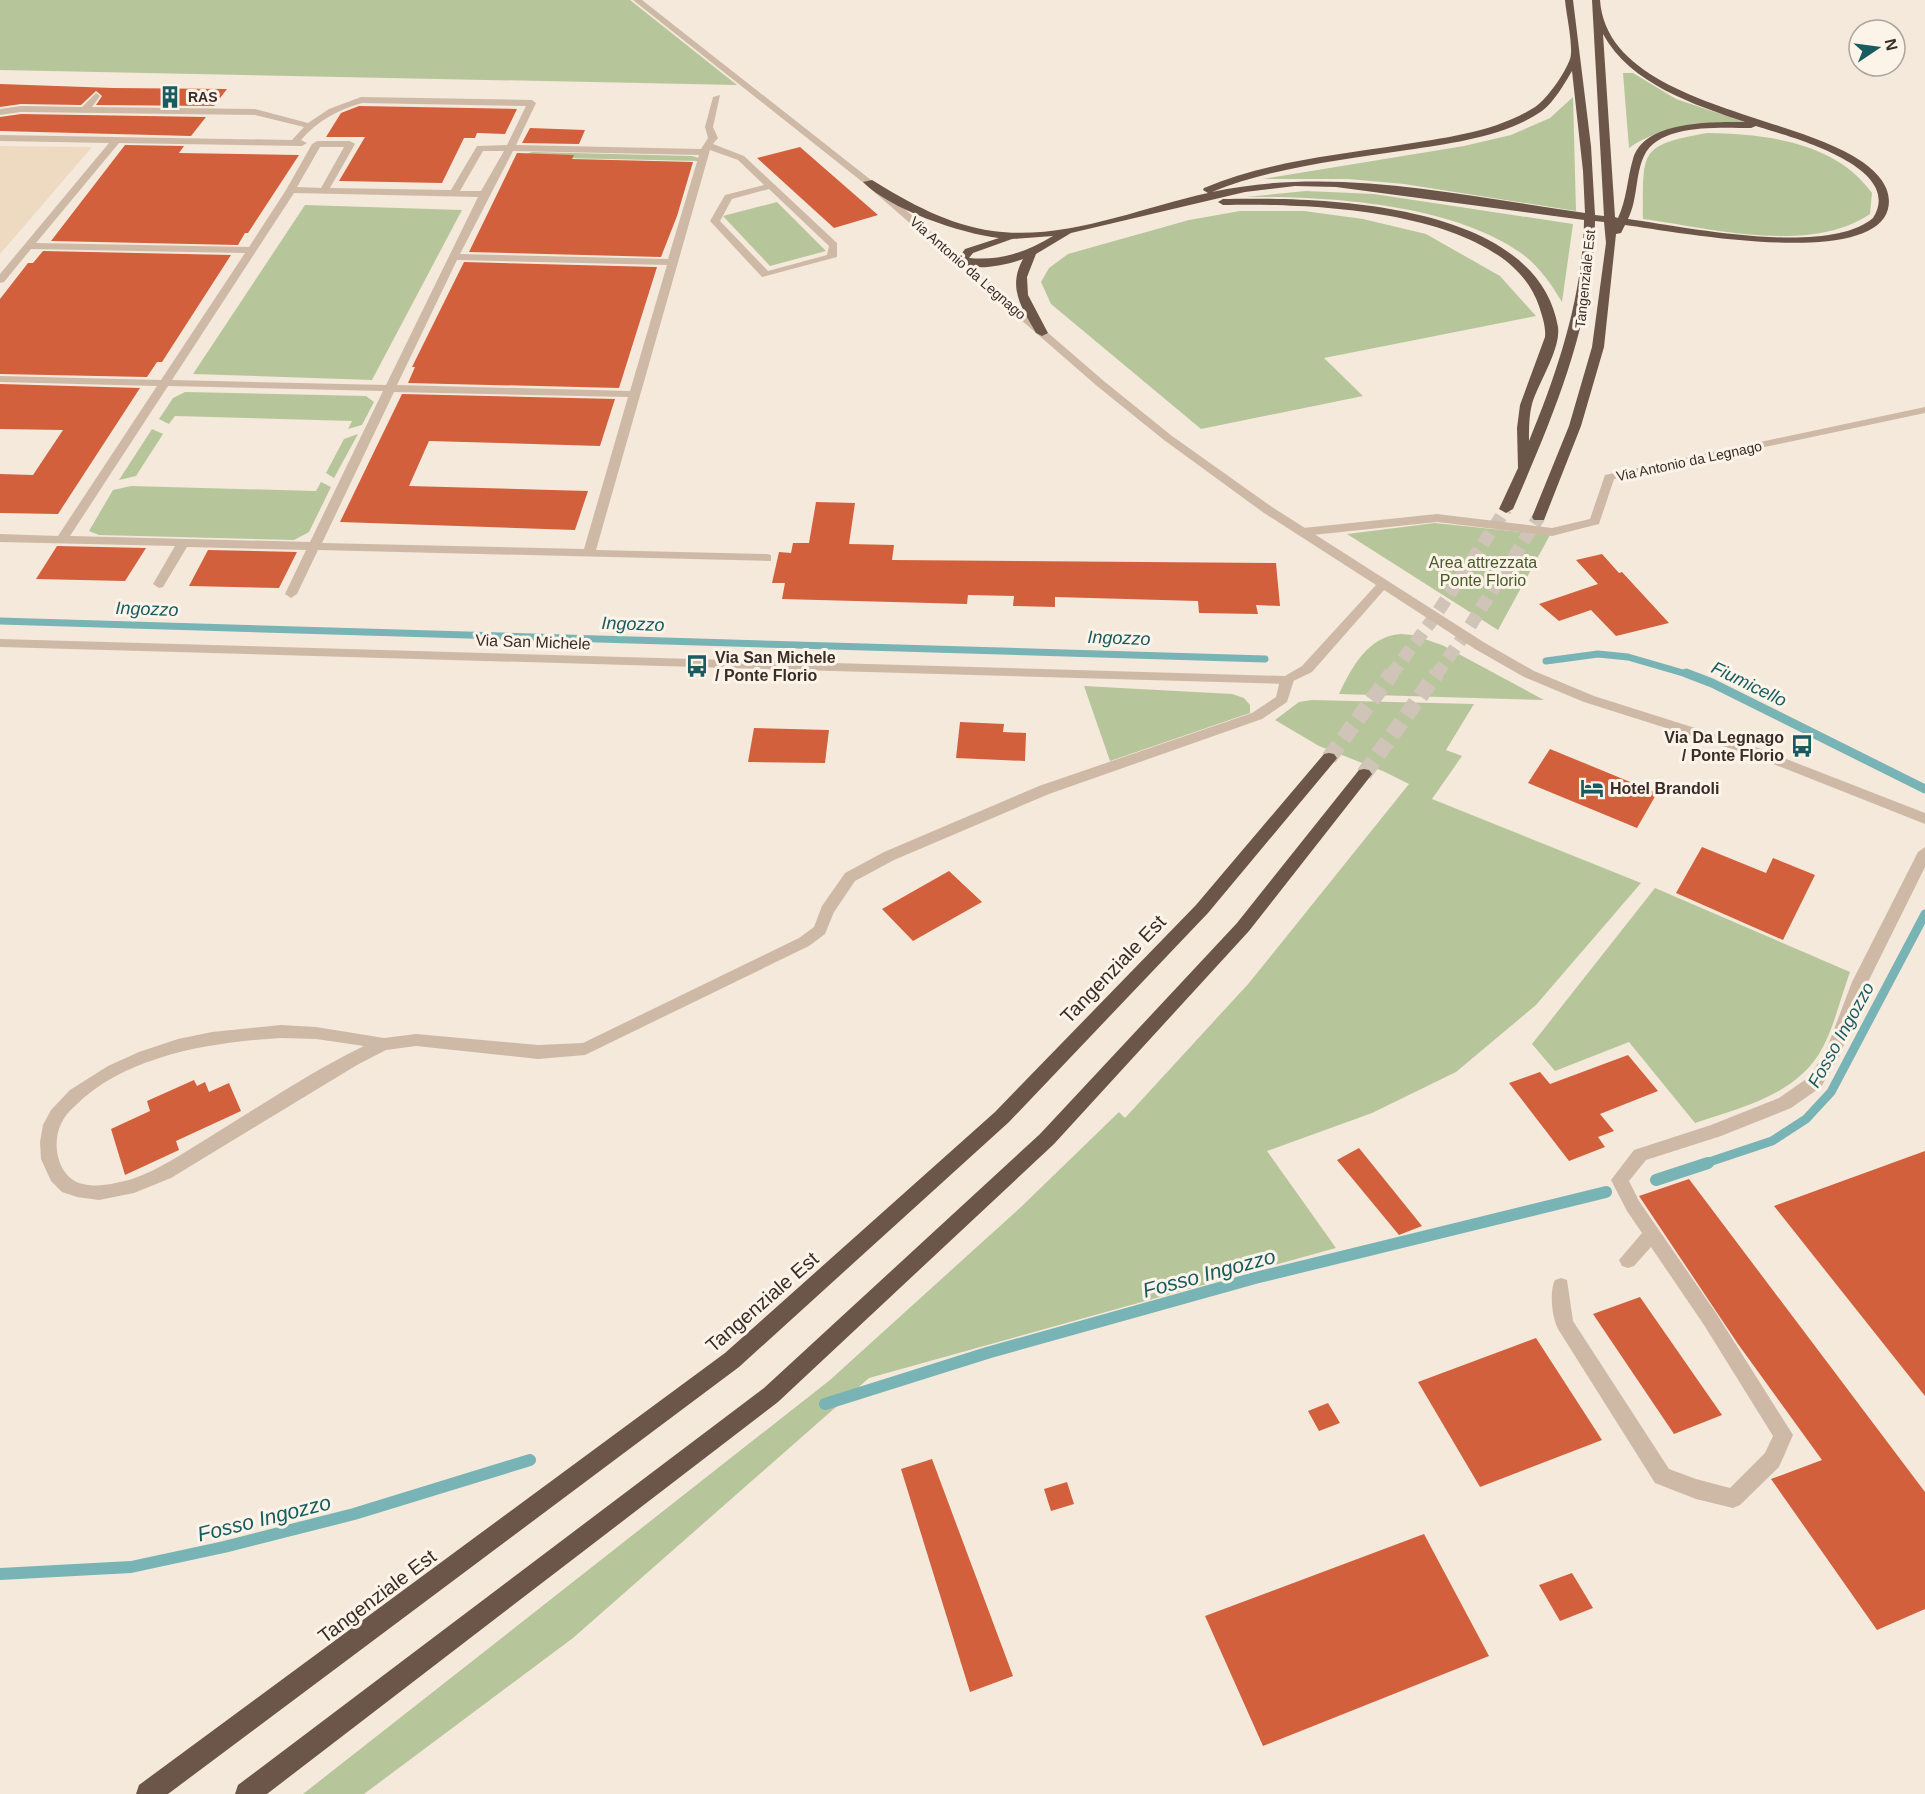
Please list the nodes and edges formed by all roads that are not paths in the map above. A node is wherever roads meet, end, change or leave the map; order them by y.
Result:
1 (637, 0) edge
2 (1569, 0) edge
3 (1596, 0) edge
4 (1599, 18) junction
5 (1576, 56) junction
6 (96, 96) dead end
7 (717, 97) dead end
8 (84, 111) junction
9 (0, 112) edge
10 (307, 125) junction
11 (1771, 127) junction
12 (0, 138) edge
13 (116, 140) junction
14 (294, 143) junction
15 (317, 144) junction
16 (510, 148) junction
17 (706, 149) junction
18 (868, 182) junction
19 (771, 186) junction
20 (291, 190) junction
21 (324, 190) junction
22 (454, 194) junction
23 (484, 194) junction
24 (1168, 205) junction
25 (1069, 231) junction
26 (1028, 235) junction
27 (1611, 243) junction
28 (29, 246) junction
29 (249, 250) junction
30 (1031, 255) junction
31 (453, 257) junction
32 (962, 261) junction
33 (673, 262) junction
34 (0, 280) edge
35 (1042, 333) junction
36 (0, 379) edge
37 (164, 383) junction
38 (391, 387) junction
39 (635, 394) junction
40 (1925, 410) edge
41 (1524, 469) junction
42 (1506, 509) tunnel mouth
43 (1539, 517) tunnel mouth
44 (1303, 532) junction
45 (0, 538) edge
46 (61, 540) junction
47 (183, 543) junction
48 (314, 547) junction
49 (589, 554) junction
50 (767, 558) dead end
51 (1384, 583) junction
52 (159, 584) dead end
53 (291, 594) dead end
54 (0, 643) edge
55 (1287, 680) junction
56 (1329, 759) tunnel mouth
57 (1364, 774) tunnel mouth
58 (1925, 819) edge
59 (1925, 852) edge
60 (384, 1044) junction
61 (1653, 1233) junction
62 (1628, 1260) dead end
63 (1561, 1286) dead end
64 (148, 1794) edge
65 (247, 1794) edge

1 - 18 street, Via Antonio da Legnago
2 - 5 highway, Tangenziale Est
3 - 4 highway, Tangenziale Est
4 - 11 highway
4 - 27 highway, Tangenziale Est
5 - 24 highway
5 - 41 highway, Tangenziale Est
6 - 8 street
7 - 17 street
8 - 9 street
8 - 10 street
10 - 14 street
10 - 16 street
11 - 24 highway
11 - 27 highway
12 - 13 street
13 - 14 street
13 - 28 street
14 - 15 street
15 - 20 street
15 - 21 street
16 - 17 street
16 - 22 street
16 - 23 street
17 - 19 street
17 - 33 street
18 - 26 highway
18 - 32 street, Via Antonio da Legnago
19 - 19 street
20 - 21 street
20 - 29 street
21 - 22 street
22 - 23 street
23 - 31 street
24 - 25 highway
24 - 41 highway
25 - 26 highway
25 - 30 highway
26 - 32 highway
27 - 43 highway, Tangenziale Est
28 - 29 street
28 - 34 street
29 - 37 street
30 - 32 highway
30 - 35 highway
31 - 33 street
31 - 38 street
32 - 35 street, Via Antonio da Legnago
33 - 39 street
35 - 44 street, Via Antonio da Legnago
36 - 37 street
37 - 38 street
37 - 46 street
38 - 39 street
38 - 48 street
39 - 49 street
40 - 44 street, Via Antonio da Legnago
41 - 42 highway, Tangenziale Est
44 - 51 street, Via Antonio da Legnago
45 - 46 street
46 - 47 street
47 - 48 street
47 - 52 street
48 - 49 street
48 - 53 street
49 - 50 street
51 - 55 street
51 - 58 street, Via Antonio da Legnago
54 - 55 street, Via San Michele
55 - 60 street
56 - 64 highway, Tangenziale Est
57 - 65 highway
59 - 61 street
60 - 60 street
61 - 62 street
61 - 63 street

